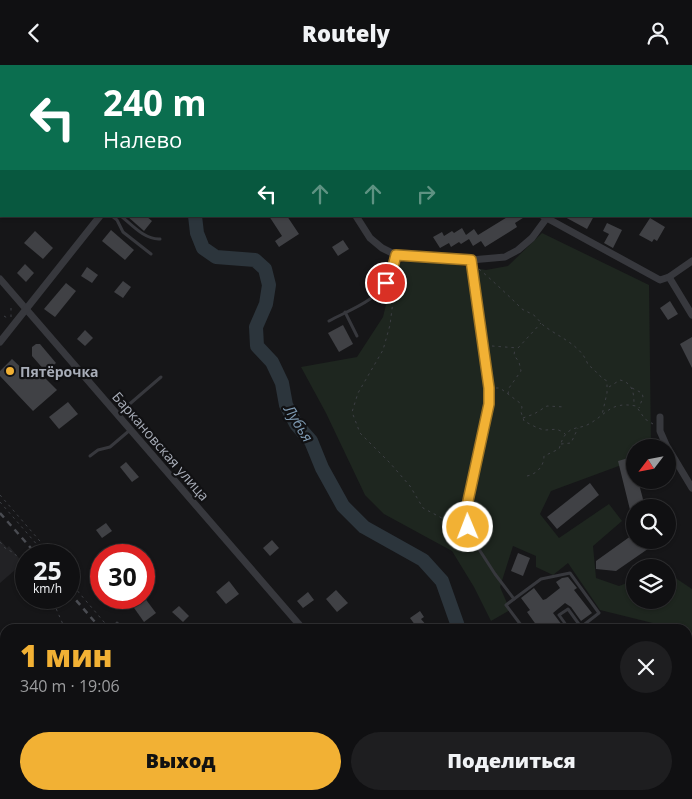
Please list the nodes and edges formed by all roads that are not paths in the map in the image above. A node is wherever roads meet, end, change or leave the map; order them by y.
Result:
1 (99, 217) edge
2 (113, 217) edge
3 (122, 217) edge
4 (357, 217) edge
5 (544, 217) edge
6 (160, 239) dead end
7 (151, 255) dead end
8 (396, 255) junction
9 (471, 260) junction
10 (692, 261) edge
11 (669, 277) junction
12 (0, 279) edge
13 (27, 309) junction
14 (345, 312) junction
15 (692, 315) edge
16 (328, 321) dead end
17 (357, 336) dead end
18 (0, 342) edge
19 (161, 377) dead end
20 (118, 415) junction
21 (660, 417) dead end
22 (130, 429) junction
23 (664, 439) edge
24 (90, 457) dead end
25 (676, 461) edge
26 (692, 487) edge
27 (473, 539) joint
28 (514, 599) junction
29 (299, 624) edge
30 (520, 624) edge
31 (565, 624) edge
32 (579, 624) edge
33 (585, 624) edge

1 - 13 street
2 - 7 lane
3 - 6 lane
4 - 8 street
5 - 9 street
5 - 11 street
8 - 9 street
8 - 14 lane
9 - 27 street
10 - 11 street
11 - 15 street
12 - 13 street, Баркановская улица
13 - 18 street
13 - 20 street, Баркановская улица
14 - 16 lane
14 - 17 lane
19 - 20 lane
20 - 22 street, Баркановская улица
21 - 23 street
22 - 24 lane
22 - 29 street, Баркановская улица
25 - 26 street
27 - 28 lane
28 - 30 lane
28 - 33 lane
31 - 32 lane

